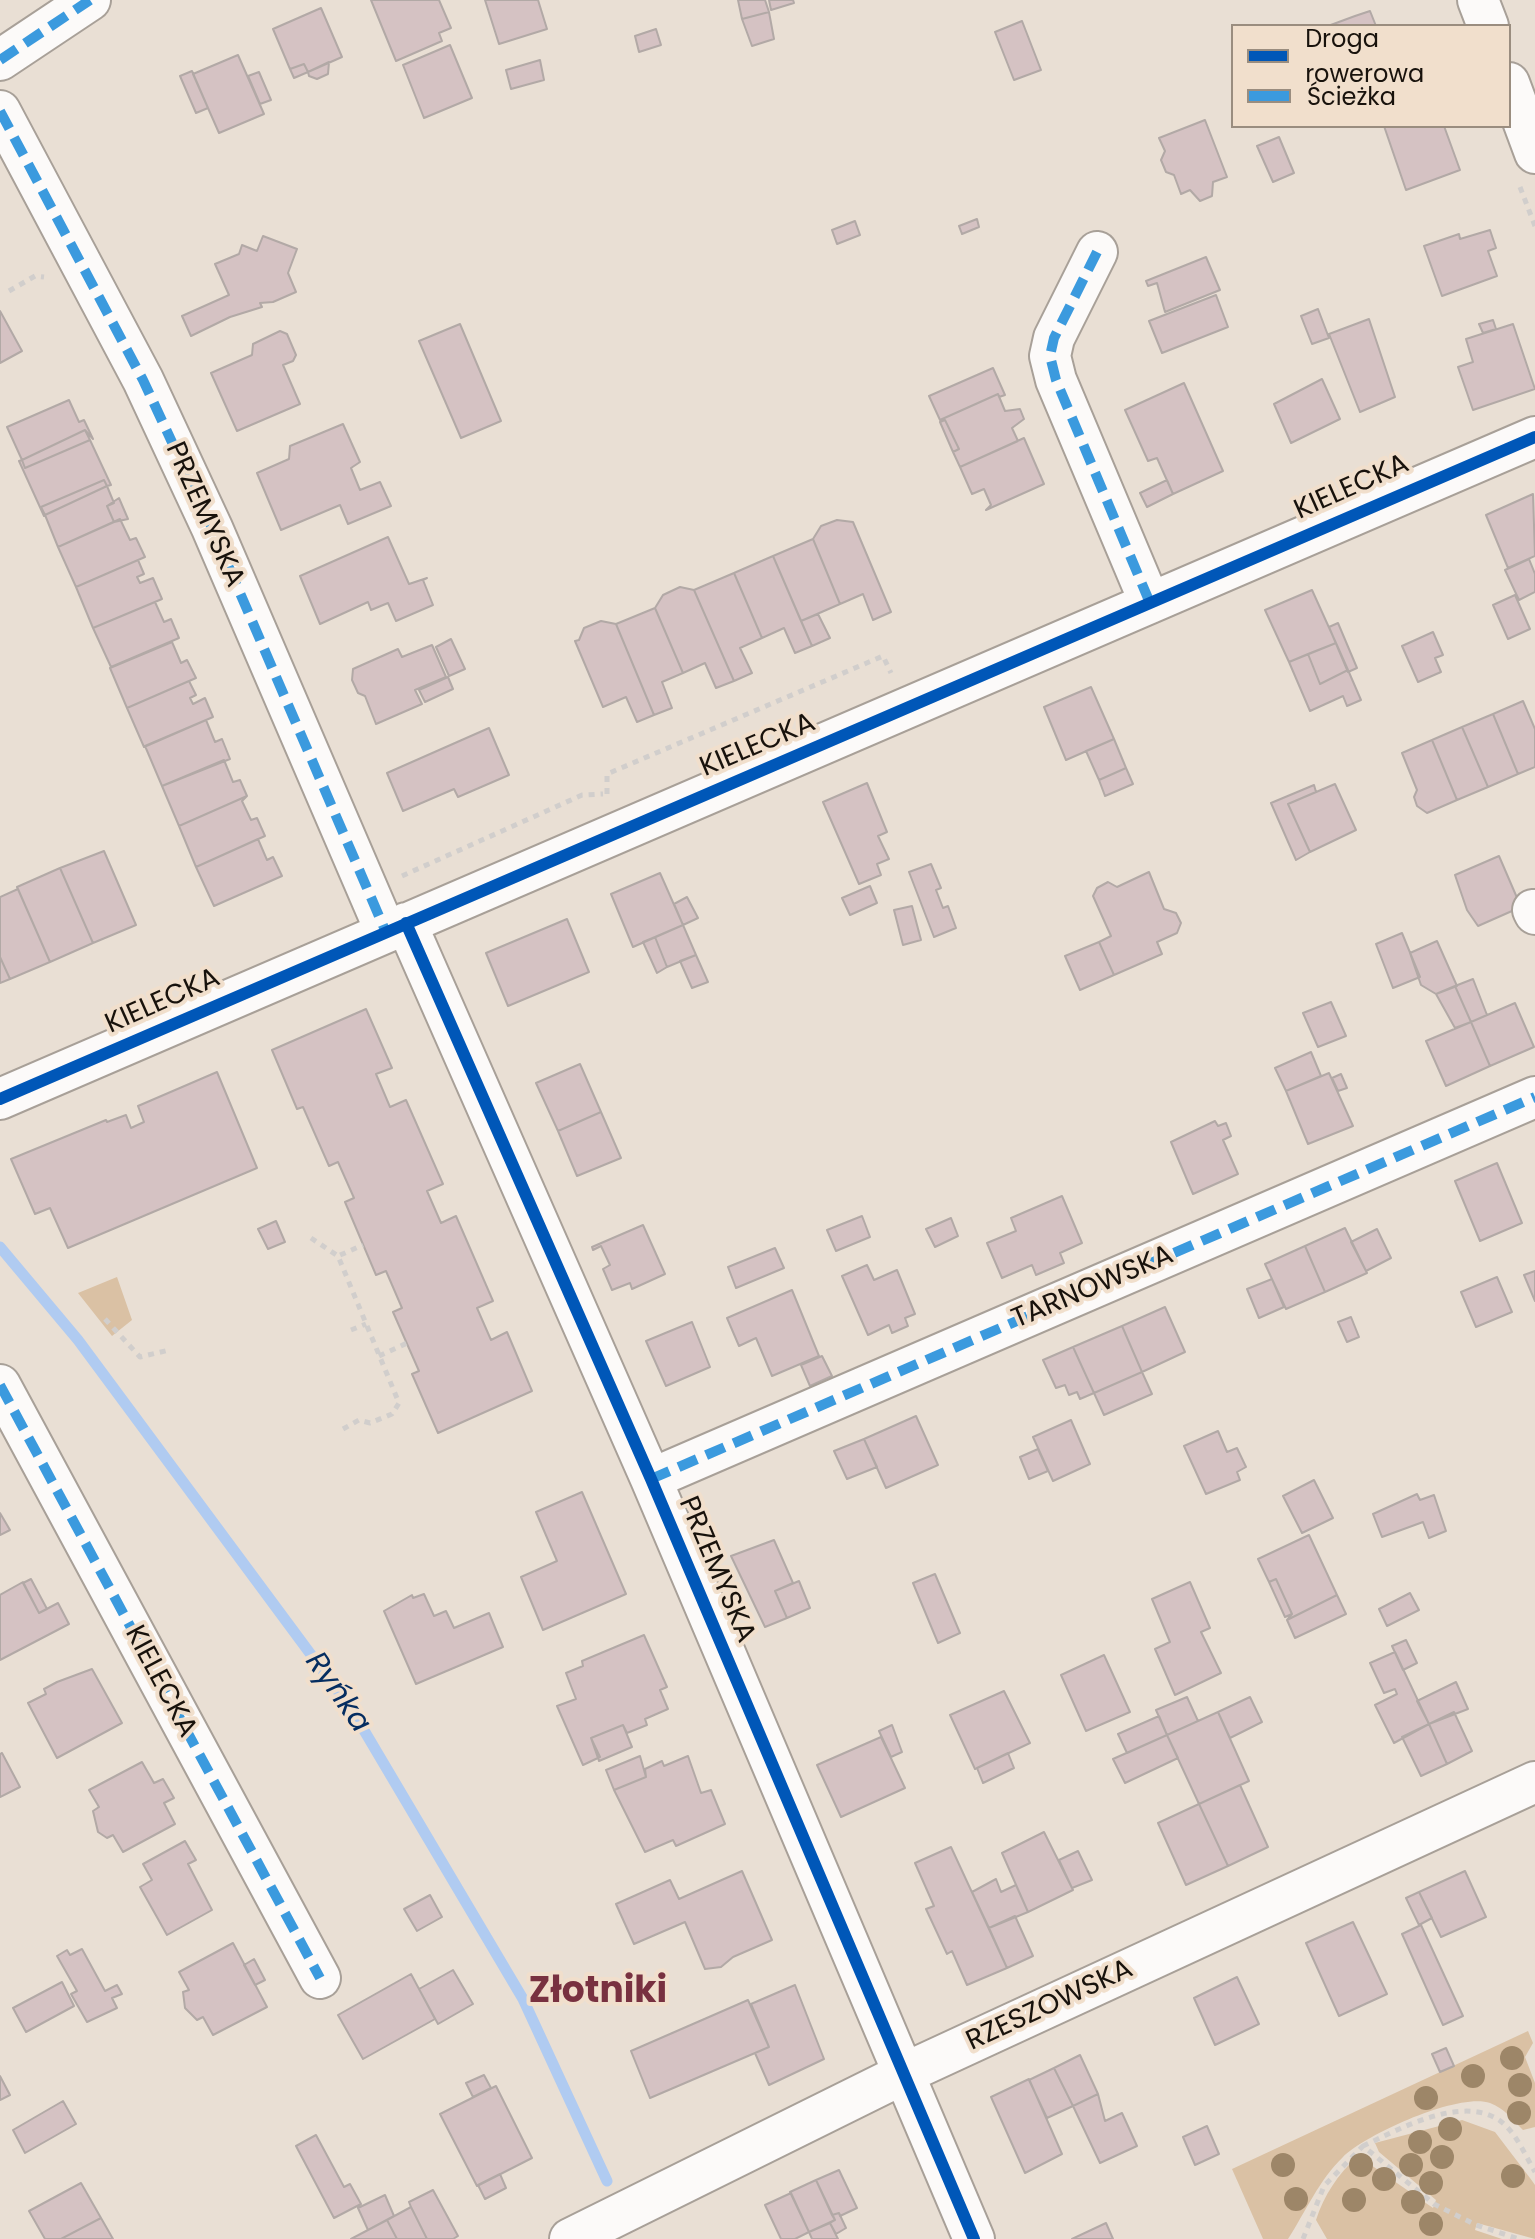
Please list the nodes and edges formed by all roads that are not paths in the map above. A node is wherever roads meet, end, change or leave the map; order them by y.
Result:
1 (90, 0) edge
2 (1478, 0) edge
3 (1487, 24) edge
4 (0, 60) edge
5 (1511, 88) edge
6 (0, 111) edge
7 (1535, 153) edge
8 (1097, 252) dead end
9 (1535, 437) edge
10 (1150, 603) junction
11 (396, 927) junction
12 (1535, 1097) edge
13 (0, 1099) edge
14 (0, 1385) edge
15 (651, 1479) junction
16 (1535, 1782) edge
17 (320, 1978) dead end
18 (903, 2074) junction
19 (570, 2239) edge
20 (974, 2239) edge

1 - 4 street
2 - 3 street
5 - 7 street
6 - 11 street, PRZEMYSKA
8 - 10 street
9 - 10 street, KIELECKA
10 - 11 street, KIELECKA
11 - 13 street, KIELECKA
11 - 15 street, PRZEMYSKA
12 - 15 street, TARNOWSKA
14 - 17 street, KIELECKA
15 - 18 street, PRZEMYSKA
16 - 18 street, RZESZOWSKA
18 - 19 street, RZESZOWSKA
18 - 20 street, PRZEMYSKA

